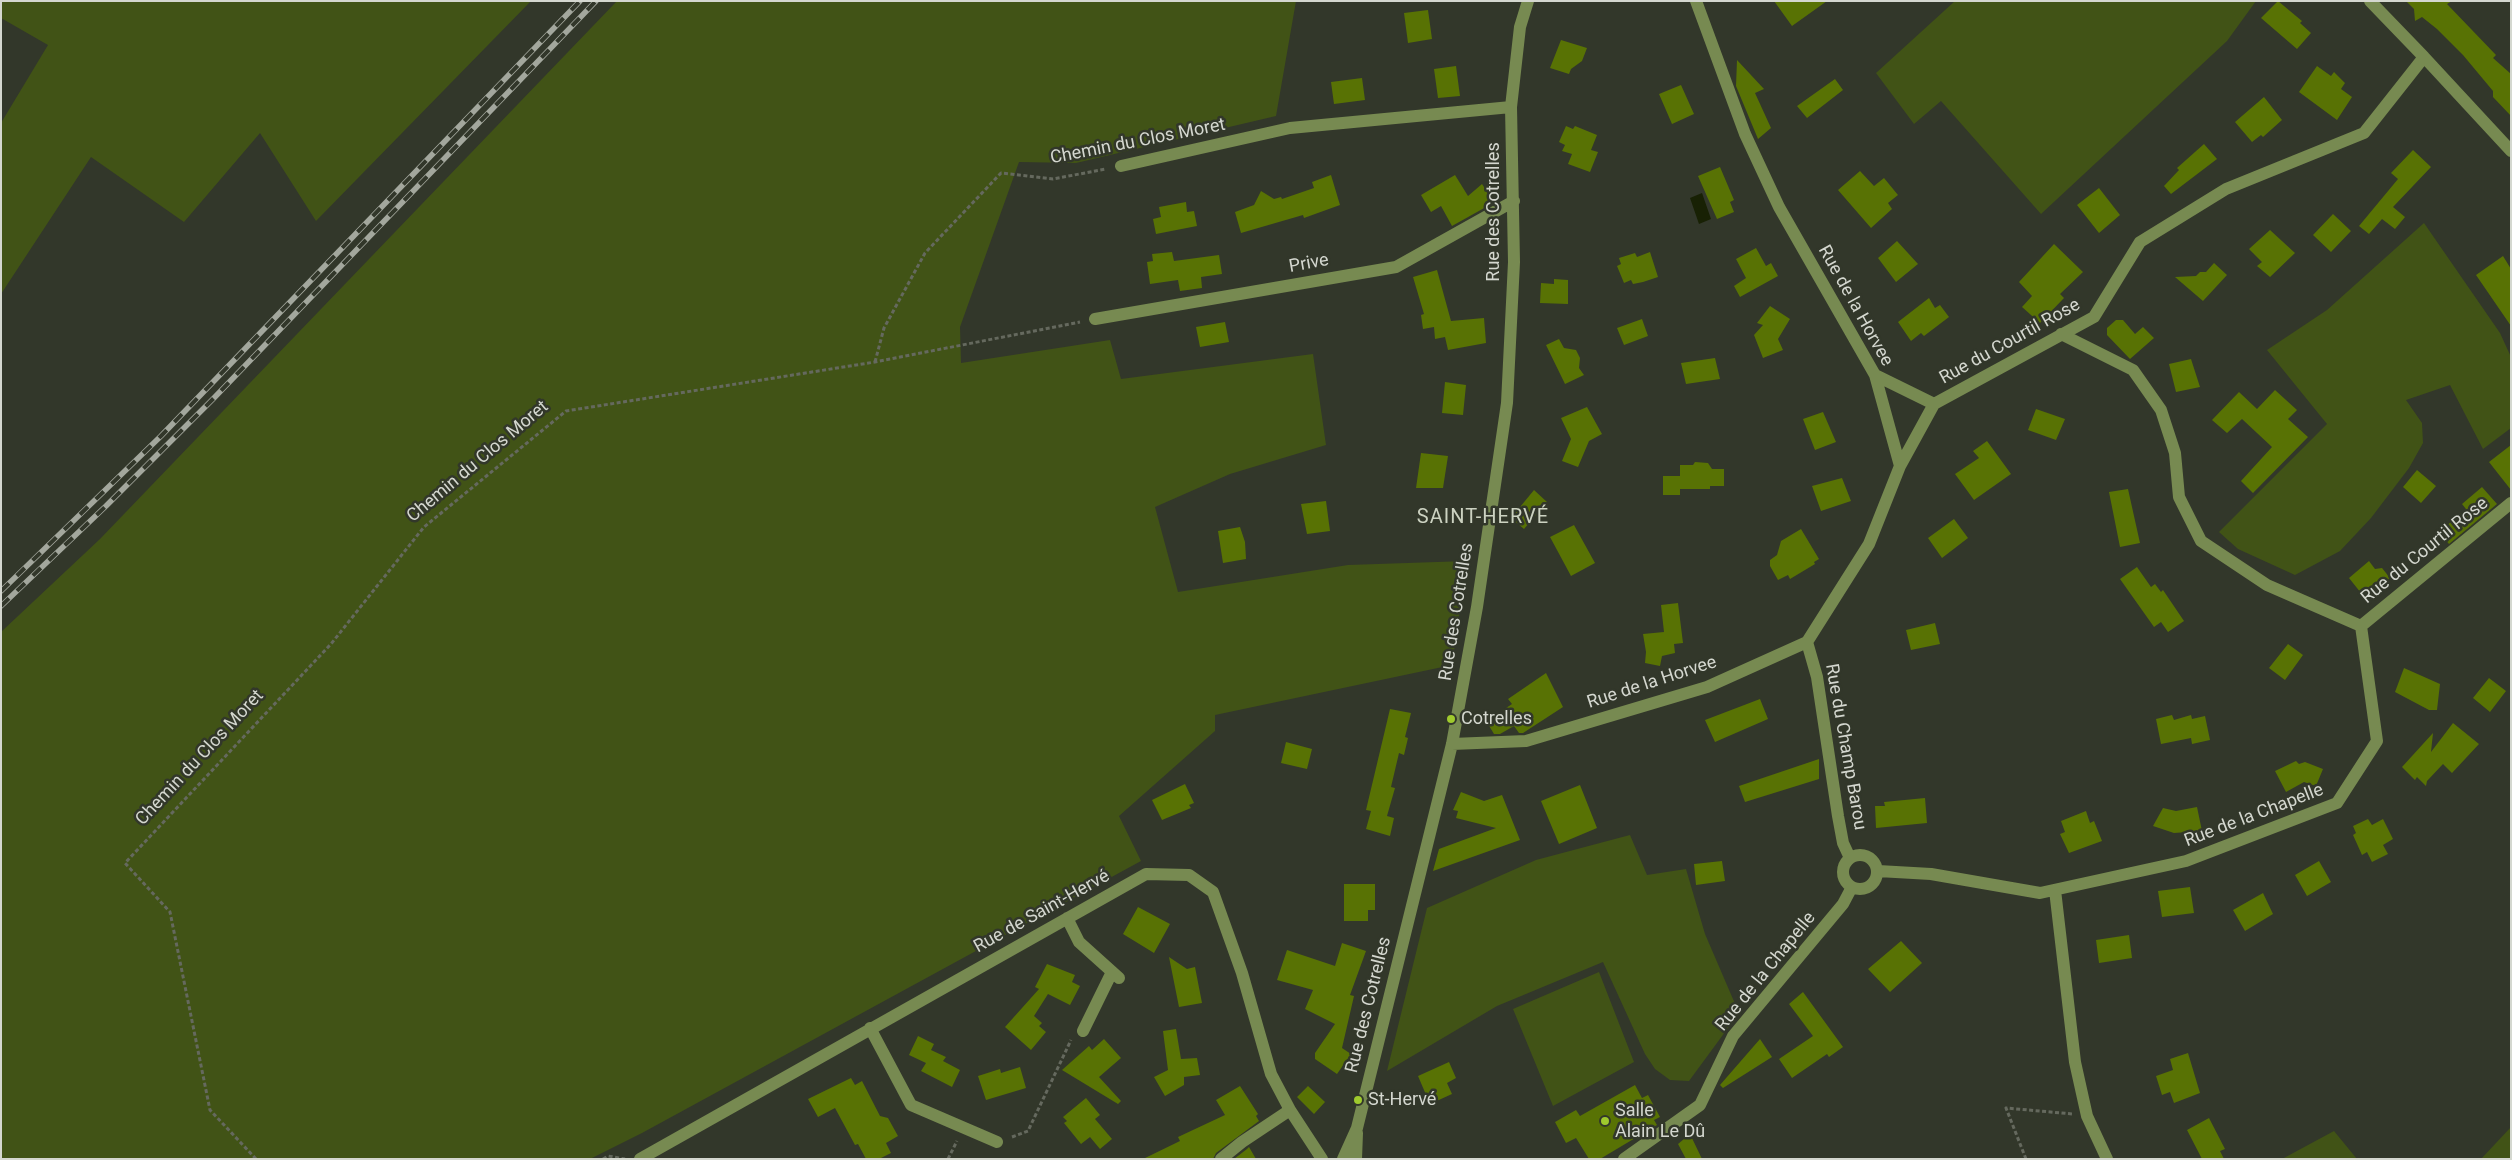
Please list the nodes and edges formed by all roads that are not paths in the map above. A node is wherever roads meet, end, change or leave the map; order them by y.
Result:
1 (1528, 1) edge
2 (1696, 1) edge
3 (2370, 1) edge
4 (2424, 57) junction
5 (1511, 107) junction
6 (2511, 151) edge
7 (1122, 166) road end
8 (1514, 201) junction
9 (1095, 319) road end
10 (2061, 334) junction
11 (1875, 375) junction
12 (1934, 404) junction
13 (1900, 466) junction
14 (2511, 504) edge
15 (2361, 626) junction
16 (1807, 642) junction
17 (1452, 744) junction
18 (1850, 858) junction
19 (1878, 871) junction
20 (1852, 887) junction
21 (2055, 890) junction
22 (1067, 918) junction
23 (870, 1028) junction
24 (1083, 1031) road end
25 (1290, 1110) junction
26 (1357, 1128) junction
27 (997, 1142) road end
28 (640, 1159) edge
29 (1221, 1159) edge
30 (1322, 1159) edge
31 (1343, 1159) edge
32 (1356, 1159) edge
33 (1624, 1159) edge
34 (2107, 1159) edge

1 - 5 street, Rue des Cotrelles
2 - 11 street, Rue de la Horvee
3 - 4 street
4 - 6 street
4 - 10 street, Rue du Courtil Rose
5 - 7 street, Chemin du Clos Moret
5 - 8 street, Rue des Cotrelles
8 - 9 street, Prive
8 - 17 street, Rue des Cotrelles
10 - 12 street, Rue du Courtil Rose
10 - 15 street
11 - 12 street
11 - 13 street, Rue de la Horvee
12 - 13 street, Rue du Courtil Rose
13 - 16 street
14 - 15 street, Rue du Courtil Rose
15 - 21 street, Rue de la Chapelle
16 - 17 street, Rue de la Horvee
16 - 18 street, Rue du Champ Barou
17 - 26 street, Rue des Cotrelles
18 - 19 street
18 - 20 street
19 - 20 street
19 - 21 street, Rue de la Chapelle
20 - 33 street, Rue de la Chapelle
21 - 34 street
22 - 23 street, Rue de Saint-Hervé
22 - 24 street
22 - 25 street, Rue de Saint-Hervé
23 - 27 street
23 - 28 street, Rue de Saint-Hervé
25 - 29 street
25 - 30 street, Rue de Saint-Hervé
26 - 31 street, Rue des Cotrelles
26 - 32 street, Rue des Cotrelles

